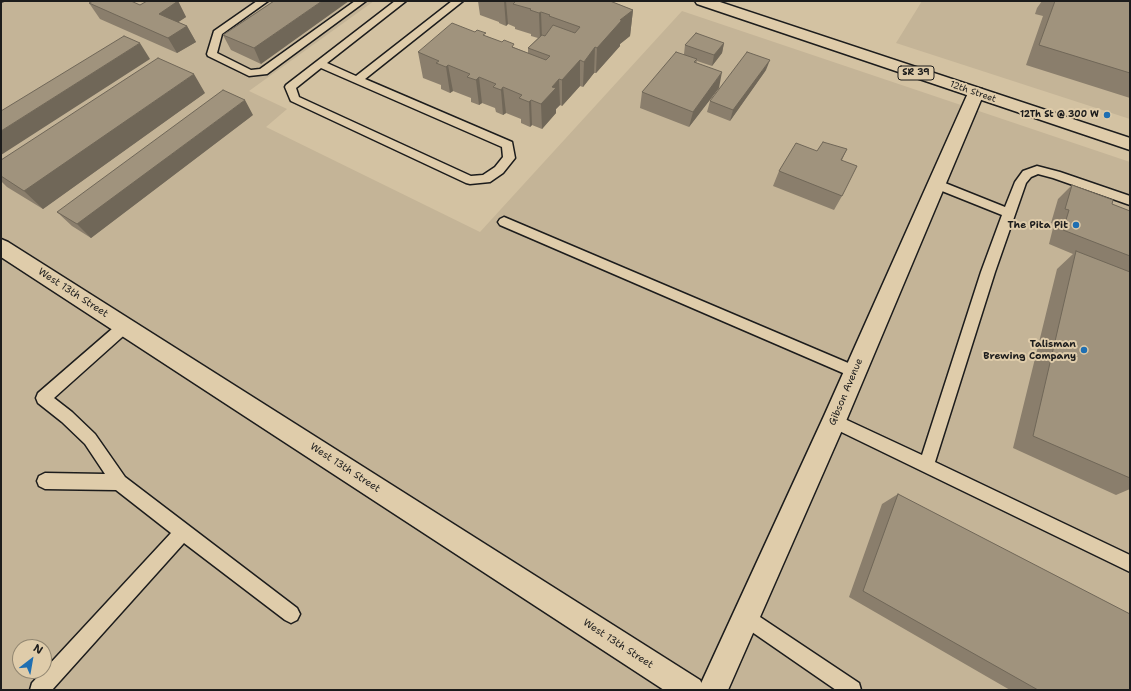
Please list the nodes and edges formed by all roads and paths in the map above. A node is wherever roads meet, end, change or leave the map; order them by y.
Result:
1 (263, 1) edge
2 (361, 1) edge
3 (401, 1) edge
4 (458, 1) edge
5 (702, 1) edge
6 (320, 64) junction
7 (357, 80) junction
8 (976, 93) junction
9 (1130, 144) edge
10 (936, 184) junction
11 (1130, 201) edge
12 (1009, 213) junction
13 (504, 222) dead end
14 (1, 247) edge
15 (125, 326) junction
16 (855, 372) junction
17 (834, 421) junction
18 (926, 466) junction
19 (45, 480) dead end
20 (119, 482) junction
21 (183, 532) junction
22 (1130, 564) edge
23 (291, 614) dead end
24 (745, 617) junction
25 (39, 690) edge
26 (690, 690) edge
27 (713, 690) edge
28 (852, 690) edge

1 - 2 lane
3 - 6 lane
4 - 7 lane
5 - 8 street, 12th Street / SR 39
6 - 7 lane
6 - 7 lane
8 - 9 street, 12th Street / SR 39
8 - 10 street, Gibson Avenue
10 - 12 lane
10 - 16 street, Gibson Avenue
11 - 12 lane
12 - 18 lane
13 - 16 lane
14 - 15 street, West 13th Street
15 - 20 lane
15 - 26 street, West 13th Street
16 - 17 street, Gibson Avenue
17 - 18 lane
17 - 24 street, Gibson Avenue
18 - 22 lane
19 - 20 lane
20 - 21 lane
21 - 23 lane
21 - 25 lane
24 - 27 street, Gibson Avenue
24 - 28 lane

